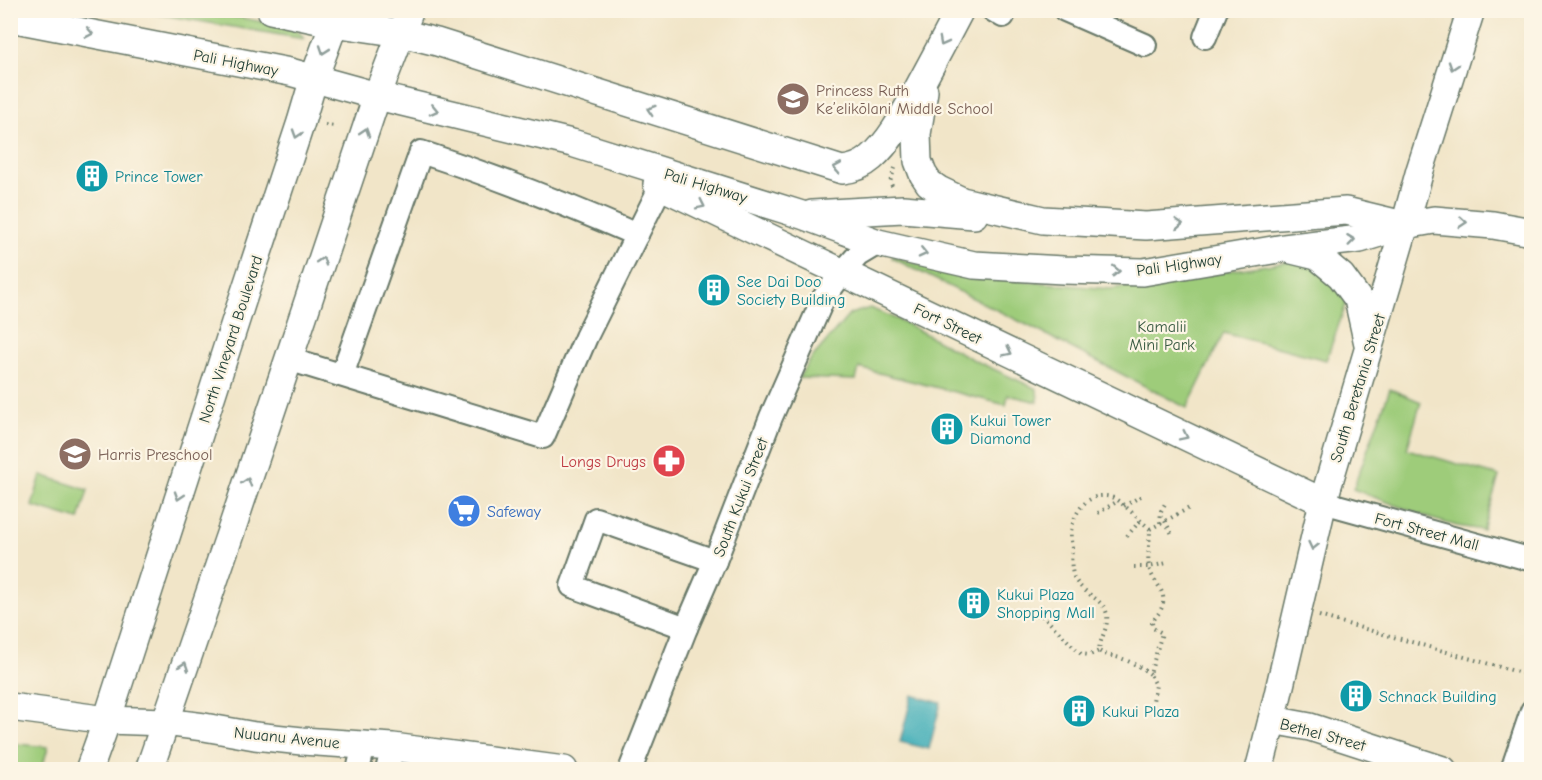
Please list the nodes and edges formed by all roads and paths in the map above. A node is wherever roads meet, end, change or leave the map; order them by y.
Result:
1 (271, 10) edge
2 (960, 10) edge
3 (1065, 10) edge
4 (1216, 10) edge
5 (1471, 10) edge
6 (336, 16) edge
7 (10, 18) edge
8 (406, 22) edge
9 (1205, 37) dead end
10 (1145, 45) dead end
11 (926, 73) junction
12 (314, 78) junction
13 (377, 96) junction
14 (325, 125) dead end
15 (335, 126) dead end
16 (572, 143) junction
17 (897, 166) dead end
18 (661, 186) junction
19 (899, 191) dead end
20 (802, 215) junction
21 (1043, 220) junction
22 (1405, 225) junction
23 (1532, 232) edge
24 (637, 235) junction
25 (878, 243) junction
26 (1284, 248) junction
27 (842, 273) junction
28 (1369, 349) junction
29 (288, 359) junction
30 (342, 375) junction
31 (1141, 496) dead end
32 (1118, 500) junction
33 (1166, 502) dead end
34 (1323, 502) junction
35 (1124, 506) junction
36 (1191, 507) dead end
37 (1098, 513) dead end
38 (1140, 521) junction
39 (1162, 522) junction
40 (1150, 529) junction
41 (1126, 536) dead end
42 (1173, 536) dead end
43 (1532, 560) edge
44 (715, 561) junction
45 (1167, 563) dead end
46 (1134, 567) dead end
47 (1149, 567) junction
48 (1298, 610) junction
49 (1035, 616) dead end
50 (686, 628) junction
51 (1099, 651) junction
52 (1150, 674) junction
53 (1532, 676) edge
54 (1152, 706) dead end
55 (10, 707) edge
56 (1532, 711) edge
57 (107, 720) junction
58 (1272, 720) junction
59 (165, 722) junction
60 (361, 757) edge
61 (390, 758) edge
62 (89, 770) edge
63 (149, 770) edge
64 (564, 770) edge
65 (630, 770) edge
66 (1244, 770) edge
67 (1259, 770) edge
68 (1443, 770) edge
69 (1512, 770) edge

1 - 6 main road
2 -> 11 main road
3 - 10 street
4 - 9 street
5 -> 22 main road, South Beretania Street
6 - 8 main road
6 -> 12 main road, North Vineyard Boulevard
7 -> 12 main road, Pali Highway
11 -> 8 main road
8 - 13 main road
11 - 21 main road
12 - 13 main road, Pali Highway
12 -> 57 main road, North Vineyard Boulevard
13 -> 16 main road, Pali Highway
29 -> 13 main road
14 - 15 path
16 - 18 main road, Fort Street
16 - 20 main road, Pali Highway
17 - 19 path
18 - 24 street
18 -> 27 main road, Fort Street
20 - 21 main road
20 - 25 main road, Pali Highway
21 -> 22 main road
22 -> 23 main road, Pali Highway
26 -> 22 main road, Pali Highway
22 - 28 main road, South Beretania Street
24 - 30 street
24 - 30 street
25 -> 26 main road, Pali Highway
25 - 27 street, South Kukui Street
26 - 28 main road
27 -> 34 main road, Fort Street
27 - 44 street, South Kukui Street
28 - 34 main road, South Beretania Street
29 - 30 street
59 -> 29 main road
31 - 35 path
32 - 35 path
32 - 37 path
32 - 51 path
33 - 39 path
34 - 43 street, Fort Street Mall
34 -> 48 main road, South Beretania Street
35 - 38 path
36 - 39 path
38 - 40 path
38 - 41 path
39 - 40 path
39 - 42 path
40 - 47 path
44 - 50 street, South Kukui Street
44 - 50 street
45 - 47 path
46 - 47 path
47 - 52 path
48 - 53 path
48 - 58 main road, South Beretania Street
49 - 51 path
50 - 65 street, South Kukui Street
51 - 52 path
52 - 54 path
55 - 57 main road, Nuuanu Avenue
56 - 69 street
57 - 59 main road, Nuuanu Avenue
57 - 62 main road, North Vineyard Boulevard
58 - 66 main road
58 - 67 main road, South Beretania Street
58 - 68 main road, Bethel Street
59 - 60 main road, Nuuanu Avenue
59 - 63 main road
60 - 61 main road, Nuuanu Avenue
61 - 64 main road, Nuuanu Avenue

